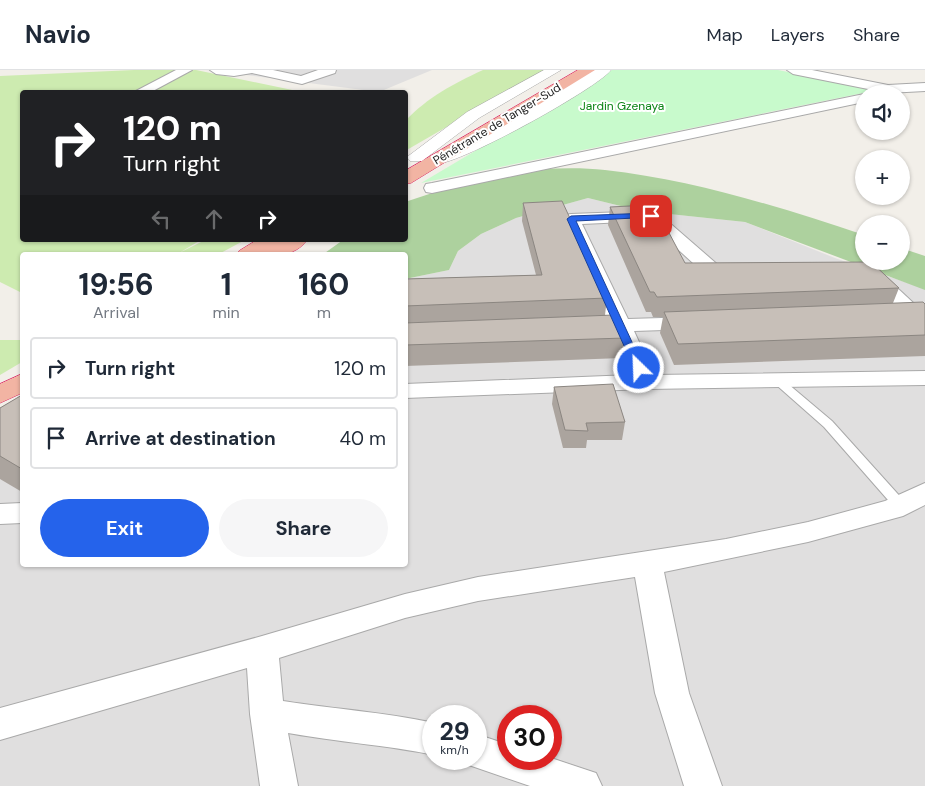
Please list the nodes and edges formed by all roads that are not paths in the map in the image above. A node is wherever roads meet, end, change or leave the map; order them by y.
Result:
1 (186, 70) edge
2 (216, 70) edge
3 (249, 70) edge
4 (254, 70) edge
5 (330, 70) edge
6 (554, 70) edge
7 (572, 70) edge
8 (588, 70) edge
9 (604, 70) edge
10 (793, 70) edge
11 (851, 70) edge
12 (858, 85) edge
13 (876, 85) edge
14 (925, 87) edge
15 (910, 89) edge
16 (145, 90) edge
17 (855, 100) edge
18 (910, 100) edge
19 (917, 103) dead end
20 (410, 160) edge
21 (435, 162) junction
22 (408, 176) edge
23 (432, 188) dead end
24 (269, 242) edge
25 (294, 242) edge
26 (251, 252) edge
27 (276, 252) edge
28 (752, 272) edge
29 (850, 273) edge
30 (920, 315) edge
31 (886, 316) edge
32 (718, 322) edge
33 (620, 325) junction
34 (581, 327) edge
35 (925, 378) edge
36 (777, 380) junction
37 (646, 382) junction
38 (20, 383) edge
39 (408, 391) edge
40 (0, 395) edge
41 (20, 398) edge
42 (0, 410) edge
43 (912, 499) edge
44 (20, 513) edge
45 (0, 514) edge
46 (647, 564) junction
47 (262, 650) junction
48 (267, 714) junction
49 (0, 724) edge
50 (422, 736) edge
51 (487, 755) edge
52 (279, 786) edge
53 (583, 786) edge
54 (703, 786) edge

1 - 16 street
2 - 3 street
4 - 5 street
6 - 20 street
7 - 20 highway, Pénétrante de Tanger-Sud
8 - 21 highway, Pénétrante de Tanger-Sud
9 - 21 street
10 - 12 street
11 - 13 street
14 - 15 street
17 - 23 street
18 - 19 street
21 - 22 highway, Pénétrante de Tanger-Sud
24 - 26 highway
25 - 27 highway
28 - 33 street
29 - 30 street
30 - 31 street
32 - 33 street
33 - 34 street
33 - 37 street
35 - 36 street
36 - 37 street
36 - 43 lane
37 - 39 street
38 - 40 highway
41 - 42 highway
43 - 46 street
44 - 45 street
46 - 47 street
46 - 54 street
47 - 48 street
47 - 49 street
48 - 50 street
48 - 52 street
51 - 53 street

